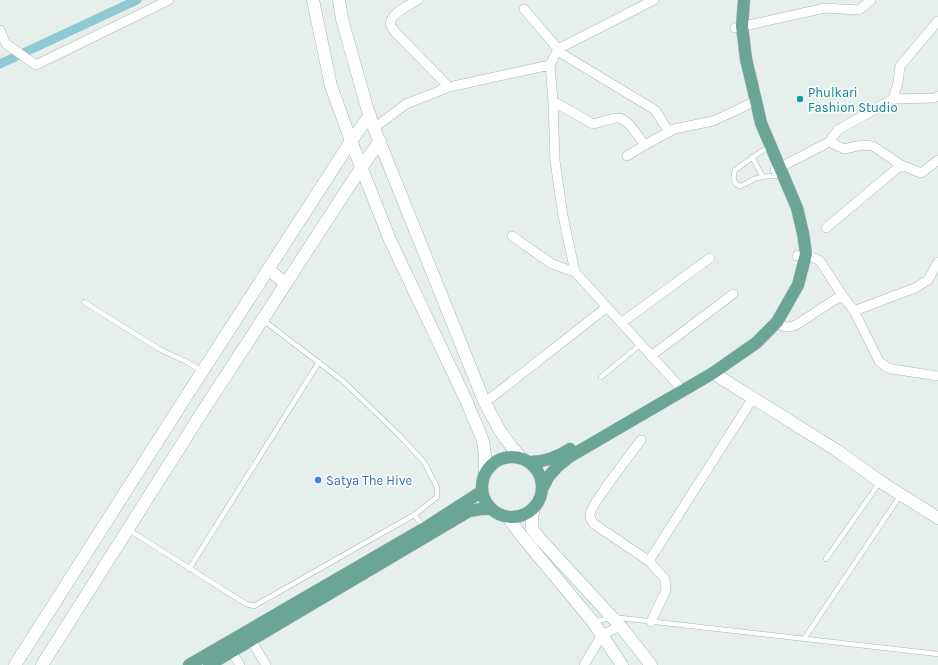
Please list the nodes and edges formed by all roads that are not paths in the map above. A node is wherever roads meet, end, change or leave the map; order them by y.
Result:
1 (169, 0) edge
2 (313, 0) edge
3 (339, 0) edge
4 (418, 0) edge
5 (654, 0) edge
6 (737, 0) edge
7 (744, 0) edge
8 (871, 0) edge
9 (524, 9) dead end
10 (938, 21) edge
11 (738, 27) junction
12 (0, 30) edge
13 (558, 49) junction
14 (550, 65) junction
15 (449, 87) junction
16 (893, 99) junction
17 (937, 100) edge
18 (553, 101) junction
19 (753, 102) junction
20 (370, 115) junction
21 (374, 128) junction
22 (669, 132) junction
23 (351, 141) junction
24 (380, 141) junction
25 (829, 142) junction
26 (645, 145) junction
27 (766, 150) junction
28 (627, 156) dead end
29 (752, 157) junction
30 (938, 160) edge
31 (901, 165) junction
32 (361, 168) junction
33 (777, 171) junction
34 (763, 177) junction
35 (826, 228) dead end
36 (512, 236) dead end
37 (801, 255) junction
38 (710, 258) dead end
39 (938, 262) edge
40 (268, 269) junction
41 (576, 272) junction
42 (286, 284) junction
43 (732, 294) dead end
44 (842, 295) junction
45 (84, 302) dead end
46 (607, 307) junction
47 (854, 311) junction
48 (263, 320) junction
49 (777, 322) junction
50 (621, 323) junction
51 (640, 344) junction
52 (651, 356) junction
53 (319, 362) junction
54 (202, 371) junction
55 (713, 373) junction
56 (938, 376) edge
57 (601, 377) dead end
58 (678, 385) junction
59 (753, 398) junction
60 (484, 401) junction
61 (640, 411) junction
62 (641, 440) dead end
63 (526, 460) junction
64 (485, 472) junction
65 (881, 482) junction
66 (542, 489) junction
67 (482, 492) junction
68 (901, 494) junction
69 (534, 507) junction
70 (490, 509) junction
71 (414, 515) junction
72 (508, 517) junction
73 (938, 518) edge
74 (425, 528) junction
75 (128, 530) junction
76 (826, 559) dead end
77 (649, 562) junction
78 (189, 569) junction
79 (593, 622) junction
80 (616, 622) junction
81 (651, 622) junction
82 (602, 635) junction
83 (804, 639) junction
84 (251, 640) junction
85 (232, 652) junction
86 (938, 654) edge
87 (262, 664) edge
88 (15, 665) edge
89 (42, 665) edge
90 (189, 665) edge
91 (209, 665) edge
92 (240, 665) edge
93 (584, 665) edge
94 (622, 665) edge
95 (651, 665) edge

1 - 12 street
2 - 23 street
3 - 20 street
4 - 15 street
5 - 13 street
6 - 11 main road
7 - 11 main road
8 - 11 street
9 - 13 street
10 - 16 street
11 - 19 main road
13 - 14 street
13 - 22 street
14 - 15 street
14 - 18 street
15 - 21 street
16 - 17 street
16 - 25 street
18 - 26 street
18 - 41 street
19 - 22 street
19 - 27 main road
19 - 33 main road
20 - 21 street
20 - 23 street
21 - 24 street
22 - 26 street
23 - 32 street
23 - 40 street
24 - 32 street
24 - 60 street
25 - 31 street
25 - 33 street
26 - 28 street
27 - 29 lane
27 - 33 main road
29 - 34 lane
29 - 34 lane
30 - 31 street
31 - 35 street
32 - 42 street
32 - 64 street
33 - 34 lane
33 - 37 main road
36 - 41 street
37 - 44 street
37 - 49 main road
37 - 58 main road
38 - 50 street
39 - 47 street
40 - 42 street
40 - 54 street
41 - 46 street
42 - 48 street
43 - 52 street
44 - 47 street
44 - 49 street
45 - 54 lane
46 - 50 street
46 - 60 street
47 - 56 street
48 - 53 lane
48 - 75 street
49 - 55 main road
50 - 51 street
51 - 52 street
51 - 57 lane
52 - 58 street
53 - 71 lane
53 - 78 lane
54 - 88 street
55 - 59 street
55 - 61 main road
58 - 61 main road
59 - 65 street
59 - 77 street
60 - 63 street
61 - 63 main road
61 - 66 main road
62 - 77 street
63 - 64 main road
63 - 66 main road
64 - 67 main road
65 - 68 street
65 - 76 lane
66 - 69 main road
67 - 70 main road
67 - 74 main road
68 - 73 street
68 - 83 lane
69 - 72 main road
69 - 80 street
70 - 72 main road
70 - 84 main road
71 - 74 lane
71 - 78 lane
72 - 79 street
74 - 90 main road
75 - 78 lane
75 - 89 street
77 - 81 street
79 - 80 lane
79 - 82 street
80 - 81 lane
80 - 82 street
80 - 95 street
81 - 83 lane
82 - 93 street
82 - 94 street
83 - 86 lane
84 - 85 main road
84 - 87 street
85 - 91 main road
85 - 92 street

